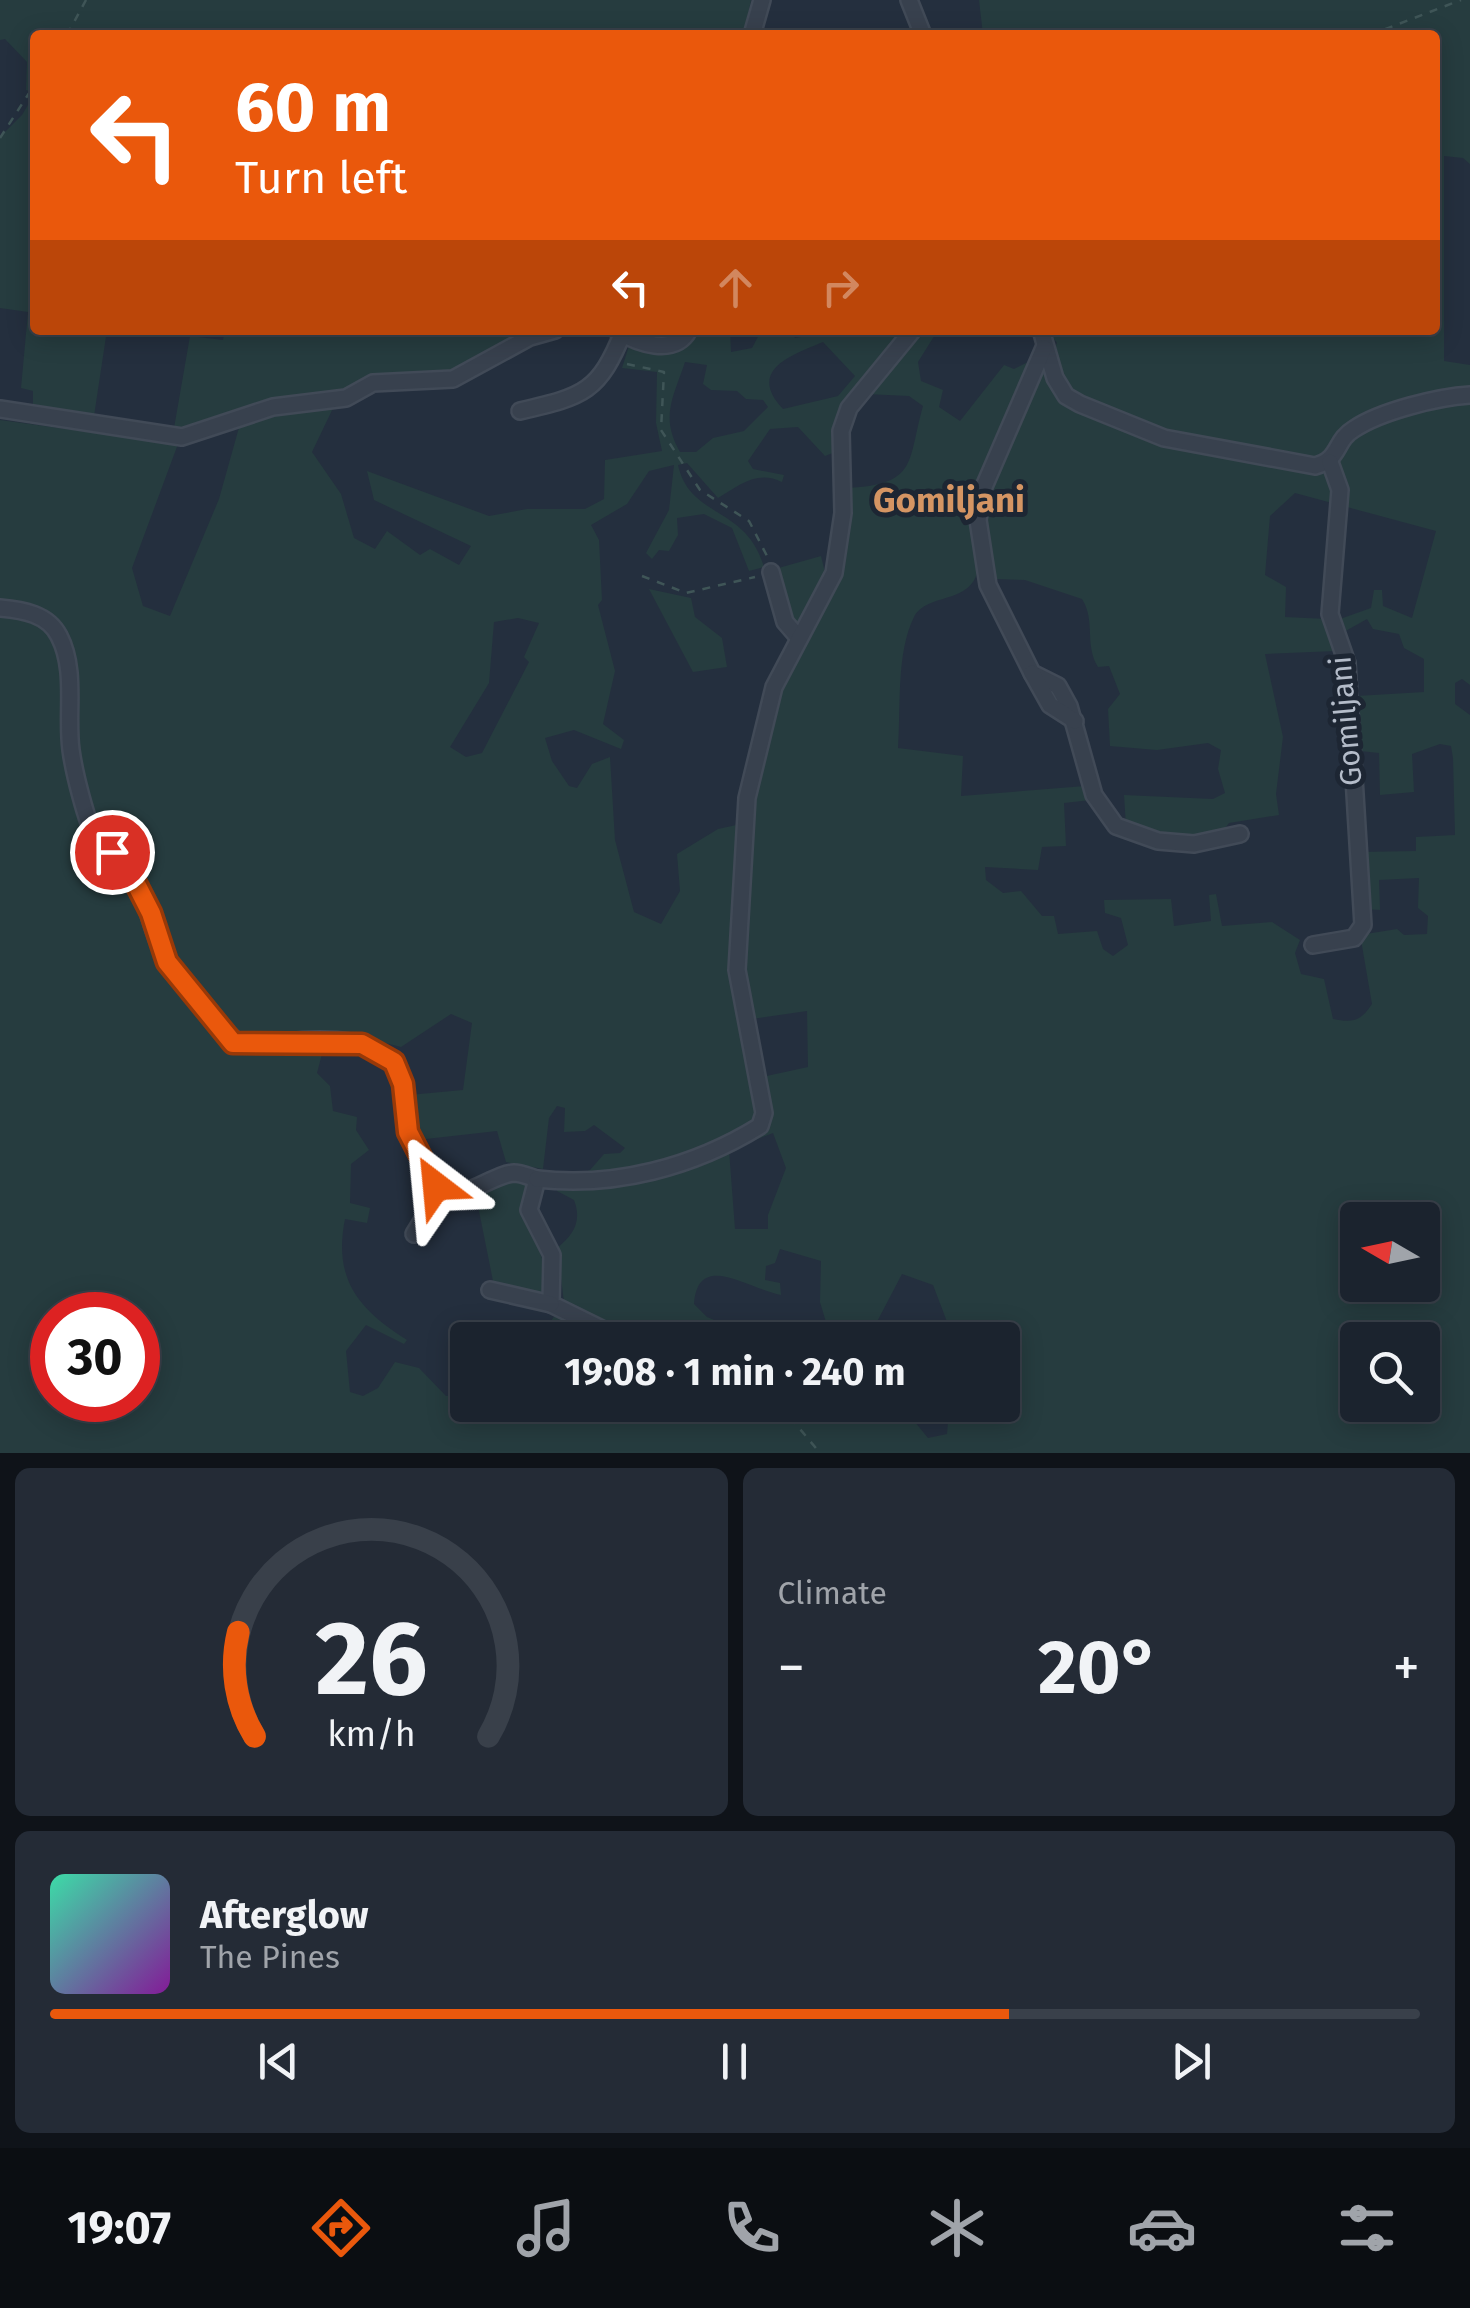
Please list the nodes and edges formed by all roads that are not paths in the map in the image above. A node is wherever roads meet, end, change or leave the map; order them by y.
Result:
1 (762, 0) edge
2 (909, 0) edge
3 (753, 30) edge
4 (921, 30) edge
5 (540, 335) edge
6 (620, 335) edge
7 (626, 335) edge
8 (686, 335) edge
9 (909, 335) edge
10 (1042, 335) edge
11 (1044, 348) junction
12 (1470, 395) edge
13 (0, 409) edge
14 (520, 412) dead end
15 (1330, 462) junction
16 (771, 572) road end
17 (0, 608) edge
18 (798, 638) junction
19 (1240, 834) dead end
20 (1313, 946) dead end
21 (537, 1179) junction
22 (441, 1190) junction
23 (414, 1234) dead end
24 (490, 1290) dead end
25 (551, 1304) junction
26 (588, 1322) edge

1 - 3 street
2 - 4 street
5 - 13 street
6 - 14 street
7 - 8 street
9 - 18 street
10 - 11 street
11 - 15 street
11 - 19 street
12 - 15 street
15 - 20 street, Gomiljani
16 - 18 street
17 - 22 street
18 - 21 street
21 - 22 street
21 - 25 street
22 - 23 street
24 - 25 street
25 - 26 street

